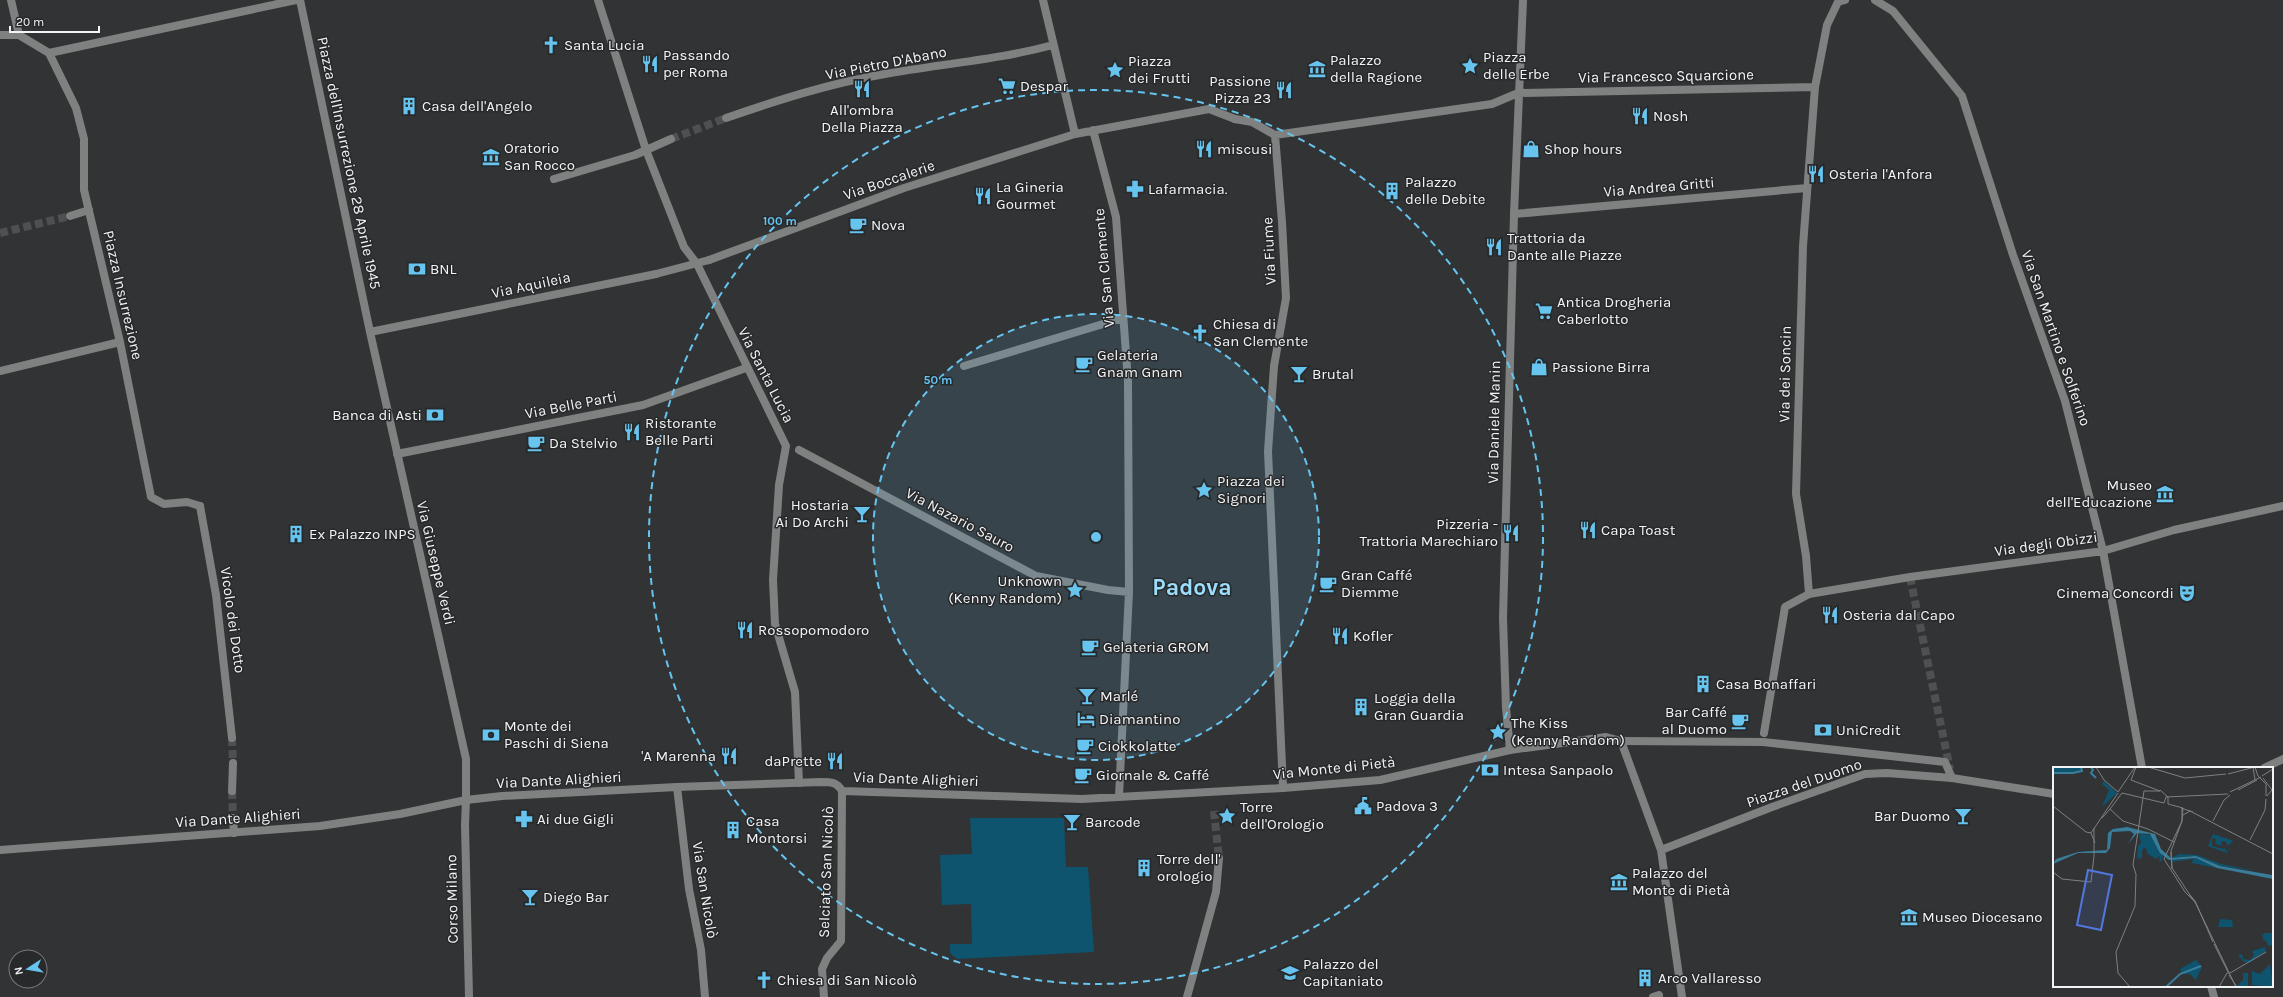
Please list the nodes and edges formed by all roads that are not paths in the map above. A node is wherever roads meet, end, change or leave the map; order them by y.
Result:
1 (11, 0) edge
2 (296, 0) edge
3 (300, 0) edge
4 (598, 0) edge
5 (1043, 0) edge
6 (1523, 0) edge
7 (1845, 0) edge
8 (1875, 0) edge
9 (0, 35) edge
10 (19, 35) junction
11 (1053, 46) junction
12 (49, 53) junction
13 (1815, 87) junction
14 (1518, 93) junction
15 (726, 118) tunnel mouth
16 (1093, 130) junction
17 (1075, 134) junction
18 (1274, 135) junction
19 (671, 139) tunnel mouth
20 (646, 150) junction
21 (554, 179) dead end
22 (1807, 188) junction
23 (89, 210) junction
24 (1514, 214) junction
25 (70, 216) tunnel mouth
26 (697, 264) junction
27 (1123, 318) junction
28 (370, 332) junction
29 (120, 342) junction
30 (964, 366) dead end
31 (746, 368) junction
32 (0, 371) edge
33 (786, 446) junction
34 (397, 454) junction
35 (200, 506) joint
36 (2283, 506) edge
37 (2103, 551) junction
38 (1129, 592) junction
39 (1809, 594) junction
40 (1764, 737) junction
41 (232, 738) tunnel mouth
42 (1621, 741) junction
43 (1510, 750) junction
44 (2283, 759) edge
45 (232, 763) tunnel mouth
46 (2142, 767) edge
47 (2266, 767) edge
48 (1952, 778) junction
49 (799, 783) junction
50 (677, 787) junction
51 (1283, 788) junction
52 (232, 791) tunnel mouth
53 (842, 791) junction
54 (2053, 794) edge
55 (1119, 796) junction
56 (466, 800) junction
57 (233, 818) tunnel mouth
58 (234, 833) junction
59 (0, 850) edge
60 (1661, 850) junction
61 (1219, 858) tunnel mouth
62 (2211, 987) edge
63 (469, 997) edge
64 (705, 997) edge
65 (824, 997) edge
66 (1187, 997) edge
67 (1682, 997) edge
68 (2214, 997) edge

1 - 10 street
2 - 12 street
3 - 28 street, Piazza dell'Insurrezione 28 Aprile 1945
4 - 20 street, Via Santa Lucia
5 - 11 street
6 - 14 street
7 - 13 street, Via dei Soncin
8 - 37 street, Via San Martino e Solferino
9 - 10 street
10 - 12 street
11 - 15 street, Via Pietro D'Abano
11 - 17 street
12 - 23 street, Piazza Insurrezione
13 - 14 street, Via Francesco Squarcione
13 - 22 street, Via dei Soncin
14 - 18 street
14 - 24 street, Via Daniele Manin
16 - 17 street, Via Boccalerie
16 - 18 street
16 - 27 street, Via San Clemente
17 - 26 street, Via Boccalerie
18 - 51 street, Via Fiume
19 - 20 street
20 - 21 street
20 - 26 street, Via Santa Lucia
22 - 24 street, Via Andrea Gritti
22 - 39 street, Via dei Soncin
23 - 25 street
23 - 29 street, Piazza Insurrezione
24 - 43 street, Via Daniele Manin
26 - 28 street, Via Aquileia
26 - 31 street, Via Santa Lucia
27 - 30 street
27 - 38 street, Via San Clemente
28 - 34 street, Via Giuseppe Verdi
29 - 32 street
29 - 35 street, Piazza Insurrezione
31 - 33 street, Via Santa Lucia
31 - 34 street, Via Belle Parti
33 - 38 street, Via Nazario Sauro
33 - 49 street, Via Santa Lucia
34 - 56 street, Via Giuseppe Verdi
35 - 41 street, Vicolo dei Dotto
36 - 37 street, Via degli Obizzi
37 - 39 street, Via degli Obizzi
37 - 46 street, Via San Martino e Solferino
38 - 55 street
39 - 40 street
40 - 42 street, Piazza del Duomo
40 - 48 street, Piazza del Duomo
42 - 43 street, Via Monte di Pietà
42 - 60 street
43 - 51 street, Via Monte di Pietà
44 - 47 street
45 - 52 street
48 - 54 street
48 - 60 street, Piazza del Duomo
49 - 50 street, Via Dante Alighieri
49 - 53 street, Via Dante Alighieri
50 - 56 street, Via Dante Alighieri
50 - 64 street, Via San Nicolò
51 - 55 street, Via Monte di Pietà
53 - 55 street, Via Dante Alighieri
53 - 65 street, Selciato San Nicolò
56 - 58 street, Via Dante Alighieri
56 - 63 street, Corso Milano
57 - 58 street
58 - 59 street, Via Dante Alighieri
60 - 67 street
61 - 66 street
62 - 68 street

